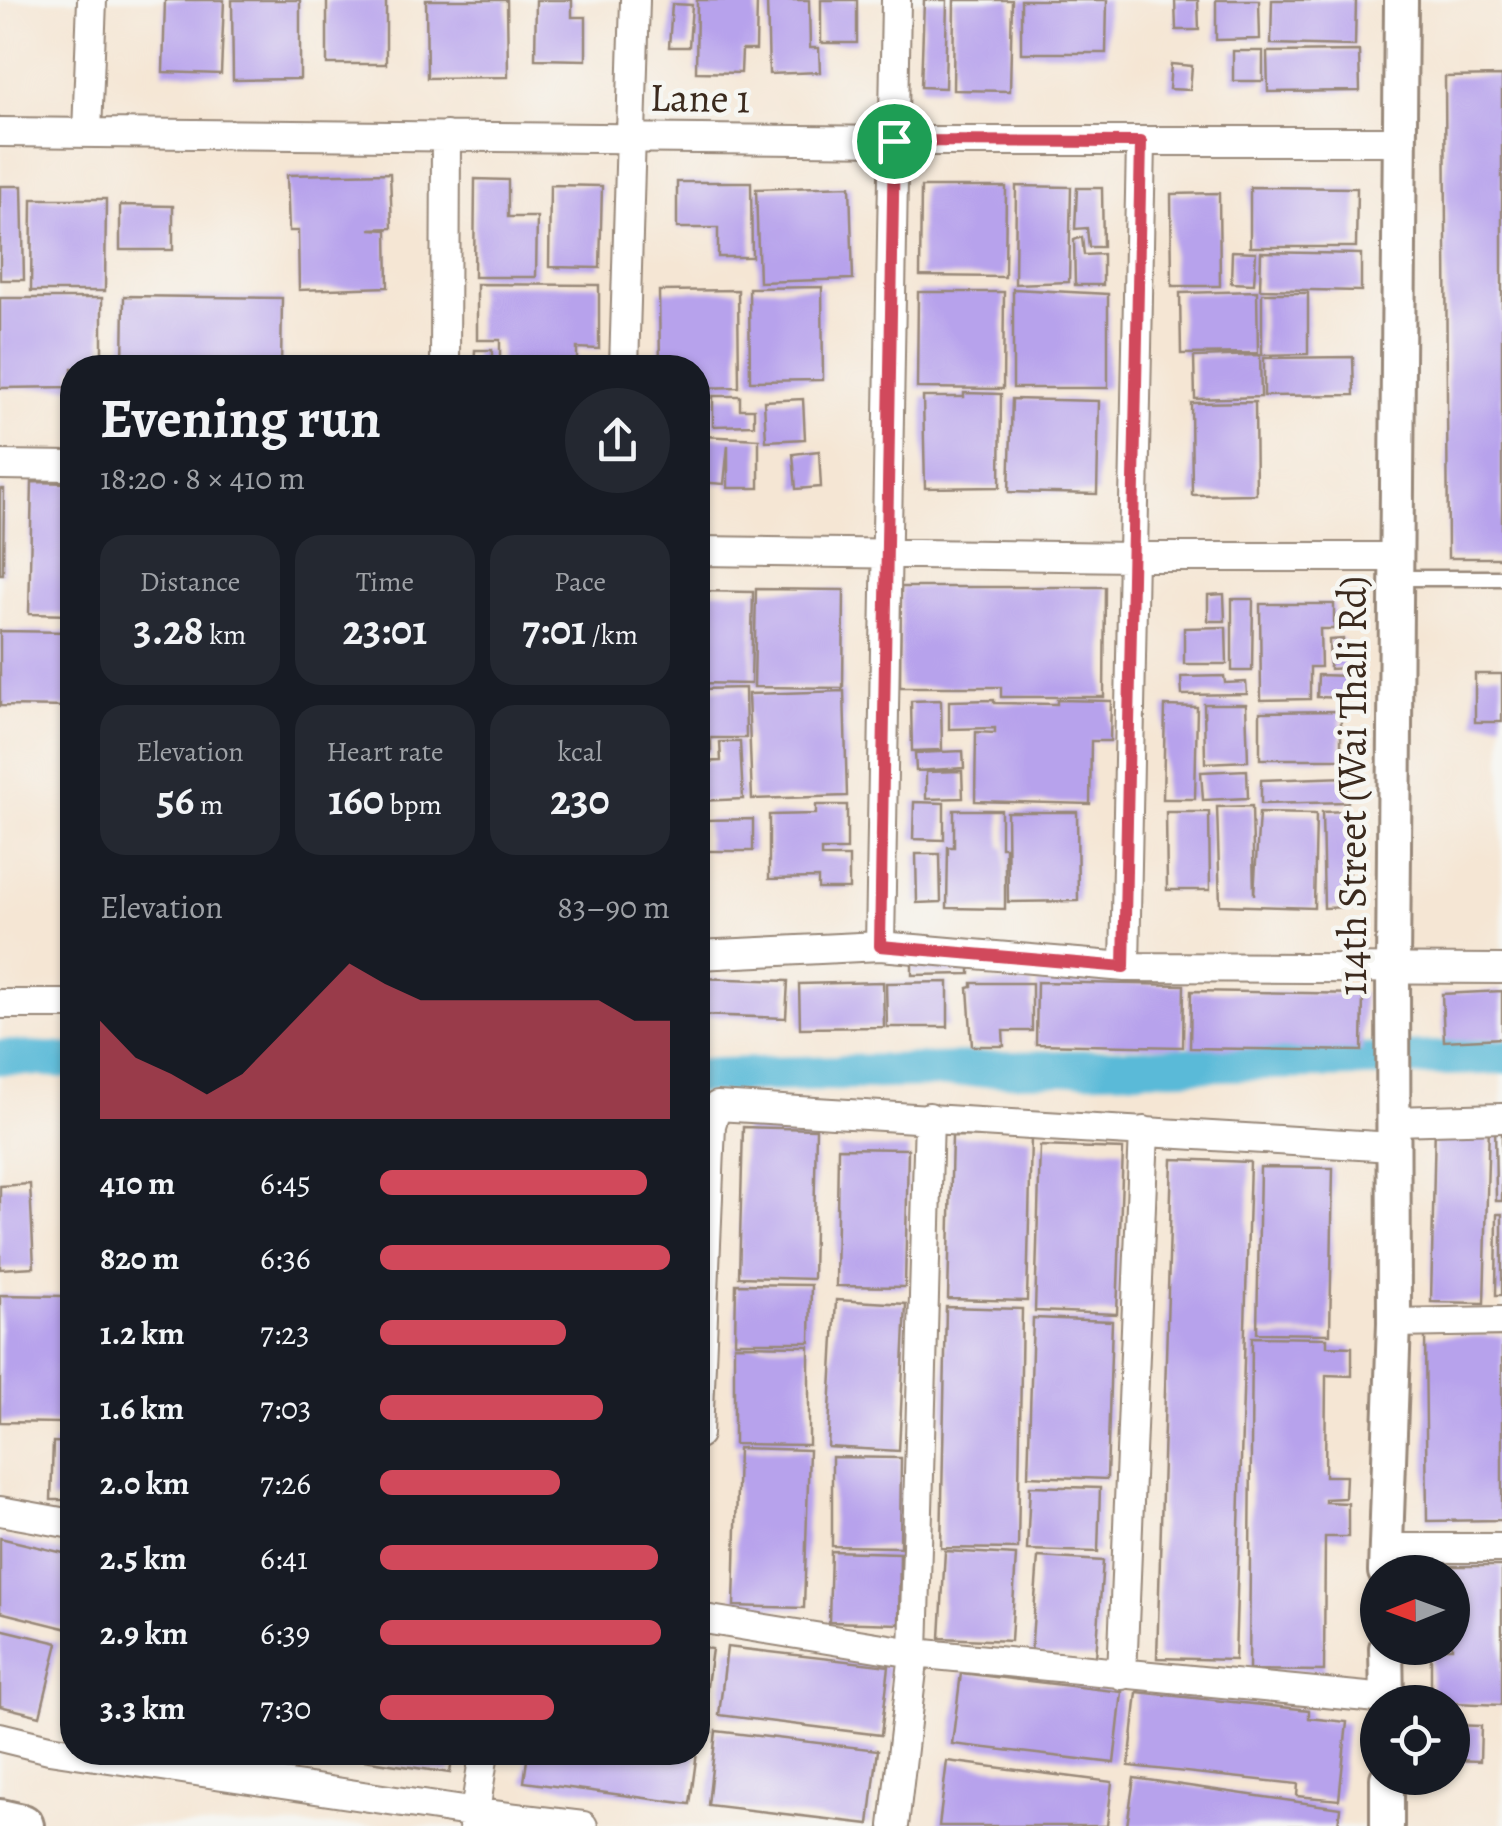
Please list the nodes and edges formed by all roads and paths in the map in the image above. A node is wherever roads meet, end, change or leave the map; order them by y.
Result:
1 (92, 0) edge
2 (635, 0) edge
3 (896, 0) edge
4 (1401, 0) edge
5 (0, 132) edge
6 (87, 133) junction
7 (446, 136) junction
8 (633, 137) junction
9 (894, 141) junction
10 (1400, 141) junction
11 (1141, 142) junction
12 (444, 355) edge
13 (625, 355) edge
14 (0, 465) edge
15 (60, 466) edge
16 (710, 551) edge
17 (889, 552) junction
18 (1133, 558) junction
19 (1396, 568) junction
20 (1502, 578) edge
21 (880, 946) junction
22 (710, 955) edge
23 (1124, 967) junction
24 (1502, 969) edge
25 (1393, 970) junction
26 (0, 1004) edge
27 (60, 1004) edge
28 (929, 1117) junction
29 (1502, 1118) edge
30 (1394, 1122) junction
31 (1144, 1131) junction
32 (710, 1149) edge
33 (1502, 1321) edge
34 (1394, 1323) junction
35 (0, 1510) edge
36 (60, 1522) edge
37 (1502, 1548) edge
38 (1385, 1555) edge
39 (1434, 1555) edge
40 (710, 1620) edge
41 (914, 1652) junction
42 (1122, 1674) junction
43 (1360, 1698) edge
44 (0, 1737) edge
45 (60, 1751) edge
46 (144, 1765) edge
47 (482, 1765) edge
48 (1386, 1795) edge
49 (475, 1820) edge
50 (0, 1821) edge
51 (22, 1826) edge
52 (583, 1826) edge
53 (894, 1826) edge
54 (1386, 1826) edge

1 - 6 street
2 - 8 street
3 - 9 street
4 - 10 street, 114th Street (Wai Thali Rd)
5 - 6 street, Lane 1
6 - 7 street, Lane 1
7 - 8 street, Lane 1
7 - 12 street
8 - 9 street, Lane 1
8 - 13 street
9 - 11 street, Lane 1
9 - 17 street
10 - 11 street, Lane 1
10 - 19 street, 114th Street (Wai Thali Rd)
11 - 18 street
14 - 15 street
16 - 17 street
17 - 18 street
17 - 21 street
18 - 19 street
18 - 23 street
19 - 20 lane
19 - 25 street, 114th Street (Wai Thali Rd)
21 - 22 street
21 - 23 street
23 - 25 street
24 - 25 street
25 - 30 street, 114th Street (Wai Thali Rd)
26 - 27 street
28 - 31 street
28 - 32 street
28 - 41 street
29 - 30 street
30 - 31 street
30 - 34 street, 114th Street (Wai Thali Rd)
31 - 42 street
33 - 34 street
34 - 38 street, 114th Street (Wai Thali Rd)
35 - 36 street
37 - 39 street
40 - 41 street
41 - 42 street
41 - 53 street
42 - 43 street
44 - 45 street
46 - 49 street
47 - 49 street
48 - 54 street
49 - 52 street
50 - 51 main road

